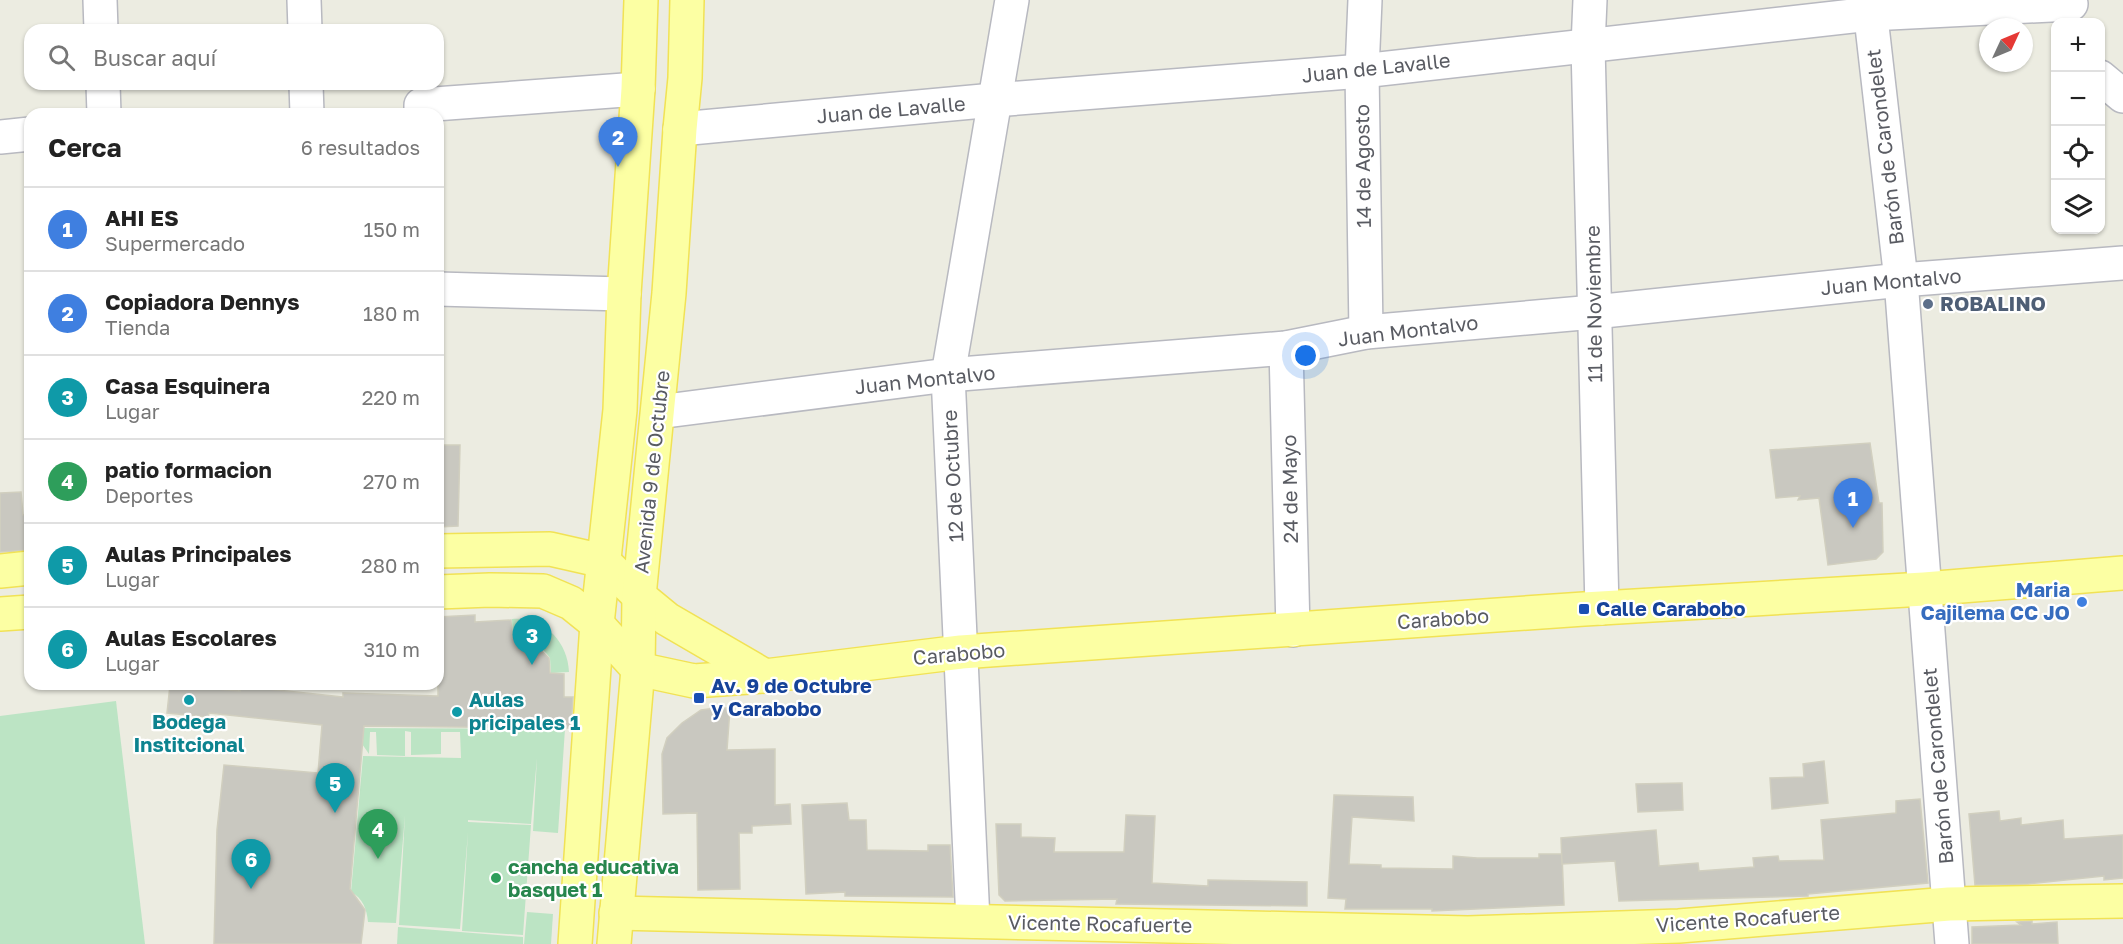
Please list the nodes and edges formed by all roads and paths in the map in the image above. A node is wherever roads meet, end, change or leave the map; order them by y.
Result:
1 (100, 0) edge
2 (304, 0) edge
3 (641, 0) edge
4 (687, 0) edge
5 (1012, 0) edge
6 (1365, 0) edge
7 (1590, 0) edge
8 (1870, 7) edge
9 (2072, 9) edge
10 (101, 24) edge
11 (305, 24) edge
12 (1588, 46) junction
13 (1362, 70) junction
14 (2105, 81) edge
15 (638, 89) junction
16 (103, 90) edge
17 (306, 90) edge
18 (2123, 96) edge
19 (994, 100) junction
20 (104, 108) edge
21 (307, 108) edge
22 (442, 108) edge
23 (680, 129) junction
24 (24, 135) edge
25 (0, 137) edge
26 (2123, 263) edge
27 (1901, 280) junction
28 (444, 289) edge
29 (624, 294) junction
30 (1594, 312) junction
31 (1366, 332) junction
32 (1286, 348) junction
33 (948, 375) junction
34 (658, 412) junction
35 (444, 551) edge
36 (603, 561) junction
37 (24, 569) edge
38 (0, 571) edge
39 (2123, 573) edge
40 (1924, 589) junction
41 (444, 592) edge
42 (639, 596) junction
43 (1602, 608) junction
44 (24, 612) edge
45 (0, 614) edge
46 (597, 624) junction
47 (1293, 630) junction
48 (961, 652) junction
49 (638, 669) junction
50 (765, 676) junction
51 (2123, 901) edge
52 (1949, 904) junction
53 (973, 921) junction
54 (615, 928) edge
55 (575, 944) edge
56 (1952, 944) edge

1 - 10 street
2 - 11 street
3 - 15 main road, Avenida 9 de Octubre
4 - 23 main road, Avenida 9 de Octubre
5 - 19 street, 12 de Octubre
6 - 13 street, 14 de Agosto
7 - 12 street, 11 de Noviembre
8 - 9 street, Juan de Lavalle
8 - 12 street, Juan de Lavalle
8 - 27 street, Barón de Carondelet
12 - 13 street, Juan de Lavalle
12 - 30 street, 11 de Noviembre
13 - 19 street, Juan de Lavalle
13 - 31 street, 14 de Agosto
14 - 18 street
15 - 22 street
15 - 29 main road, Avenida 9 de Octubre
16 - 20 street
17 - 21 street
19 - 23 street, Juan de Lavalle
19 - 33 street, 12 de Octubre
23 - 34 main road, Avenida 9 de Octubre
24 - 25 street
26 - 27 street, Juan Montalvo
27 - 30 street, Juan Montalvo
27 - 40 street, Barón de Carondelet
28 - 29 street
29 - 36 main road, Avenida 9 de Octubre
30 - 31 street, Juan Montalvo
30 - 43 street, 11 de Noviembre
31 - 32 street, Juan Montalvo
32 - 33 street, Juan Montalvo
32 - 47 street, 24 de Mayo
33 - 34 street, Juan Montalvo
33 - 48 street, 12 de Octubre
34 - 42 main road, Avenida 9 de Octubre
35 - 36 main road
36 - 42 main road
36 - 46 main road, Avenida 9 de Octubre
37 - 38 main road
39 - 40 main road, Carabobo
40 - 43 main road, Carabobo
40 - 52 street, Barón de Carondelet
41 - 46 main road
42 - 49 main road, Avenida 9 de Octubre
42 - 50 main road
43 - 47 main road, Carabobo
44 - 45 main road
46 - 49 main road
46 - 55 main road, Avenida 9 de Octubre
47 - 48 main road, Carabobo
48 - 50 main road, Carabobo
48 - 53 street, 12 de Octubre
49 - 50 main road, Carabobo
49 - 54 main road, Avenida 9 de Octubre
51 - 52 main road, Vicente Rocafuerte
52 - 53 main road, Vicente Rocafuerte
52 - 56 street, Barón de Carondelet
53 - 54 main road, Vicente Rocafuerte

